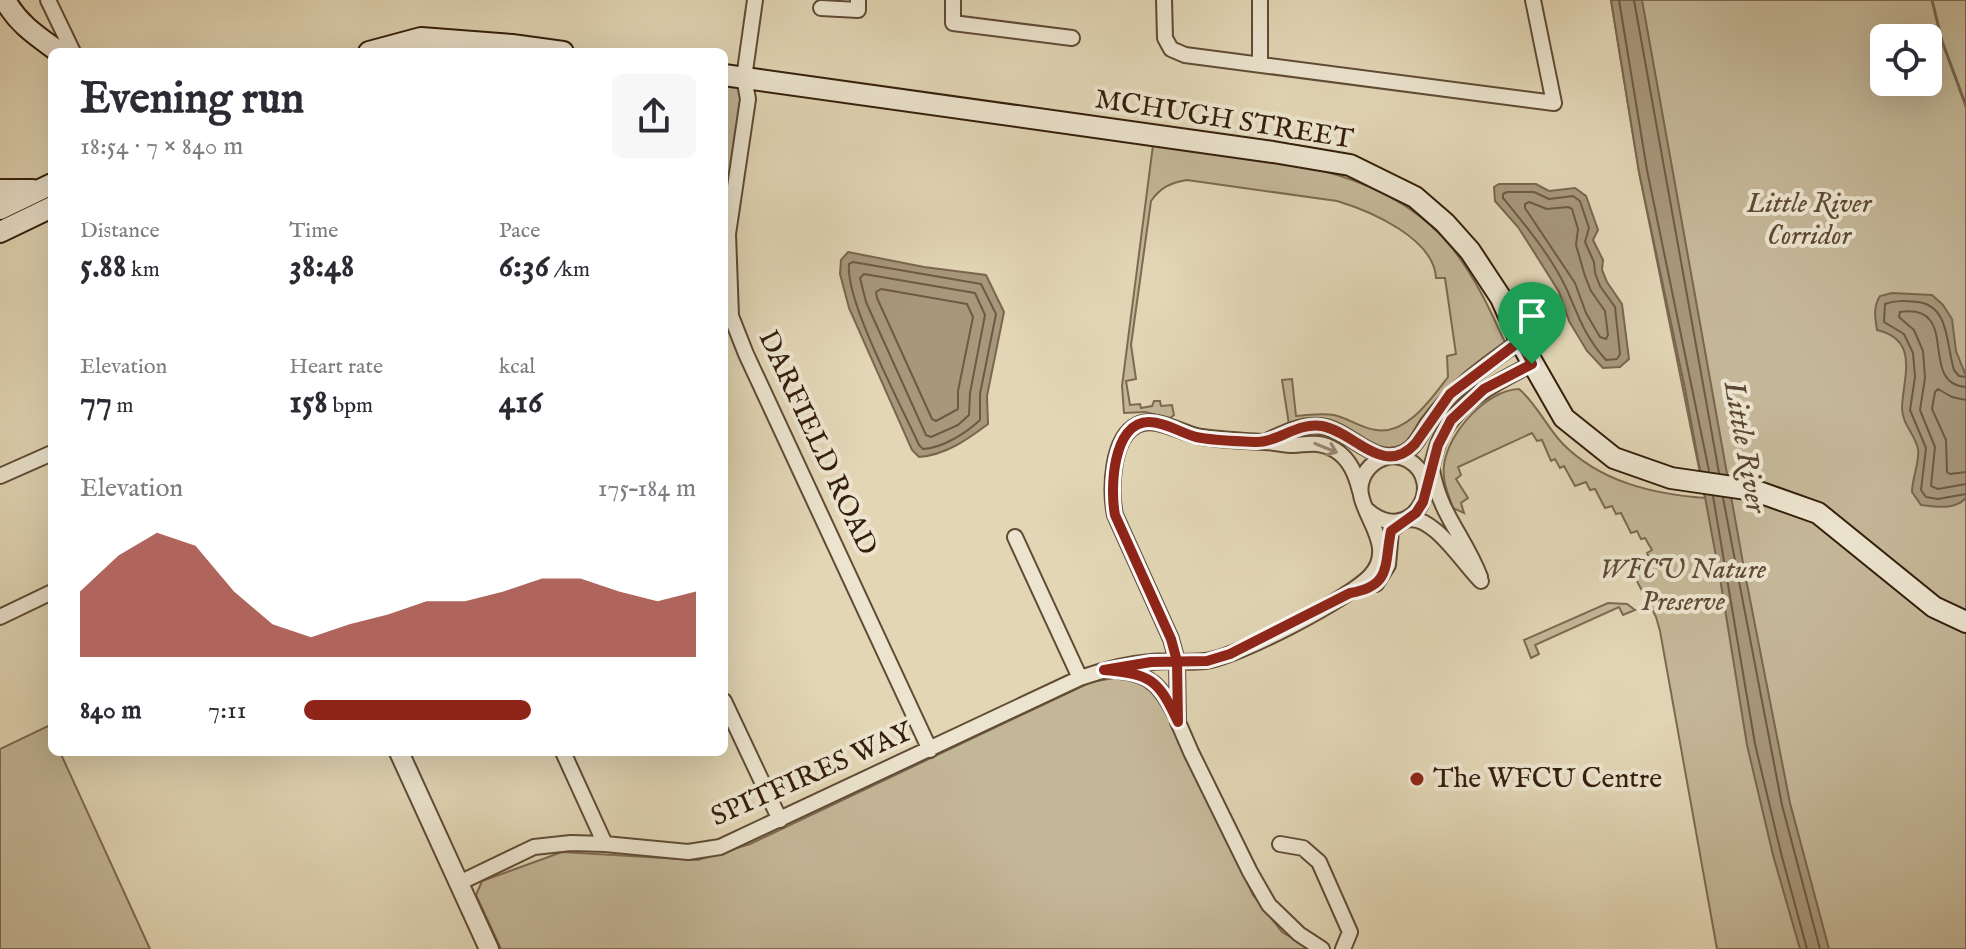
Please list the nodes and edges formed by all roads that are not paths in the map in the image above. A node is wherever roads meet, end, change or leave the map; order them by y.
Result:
1 (5, 0) edge
2 (48, 0) edge
3 (755, 0) edge
4 (858, 0) edge
5 (953, 0) edge
6 (1164, 0) edge
7 (1260, 0) edge
8 (1526, 0) edge
9 (1534, 0) edge
10 (821, 8) dead end
11 (1072, 38) dead end
12 (52, 48) edge
13 (71, 48) edge
14 (384, 48) edge
15 (534, 48) edge
16 (1260, 64) junction
17 (734, 76) edge
18 (47, 187) edge
19 (0, 190) edge
20 (0, 209) edge
21 (48, 209) edge
22 (0, 232) edge
23 (728, 317) edge
24 (1520, 341) junction
25 (1532, 364) junction
26 (1264, 442) junction
27 (48, 455) edge
28 (1394, 456) junction
29 (1432, 470) junction
30 (0, 476) edge
31 (1425, 487) junction
32 (1361, 495) junction
33 (1367, 510) junction
34 (1404, 520) junction
35 (1015, 537) dead end
36 (1350, 593) junction
37 (48, 594) edge
38 (0, 617) edge
39 (1966, 622) edge
40 (1177, 661) junction
41 (1104, 670) junction
42 (1080, 678) junction
43 (728, 710) edge
44 (1178, 722) junction
45 (930, 750) junction
46 (401, 756) edge
47 (565, 756) edge
48 (780, 820) junction
49 (605, 844) junction
50 (1280, 844) dead end
51 (459, 883) junction
52 (489, 949) edge
53 (1322, 949) edge
54 (1343, 949) edge

1 - 12 main road
2 - 13 street
3 - 17 street, DARFIELD ROAD
4 - 10 street
5 - 11 street
6 - 16 street
7 - 16 street
8 - 9 street
9 - 16 street
14 - 15 main road
17 - 23 street, DARFIELD ROAD
17 - 24 main road, MCHUGH STREET
18 - 19 main road
18 - 20 main road
21 - 22 main road
23 - 45 street, DARFIELD ROAD
24 - 25 main road, MCHUGH STREET
24 - 28 street
25 - 29 street
25 - 39 main road, MCHUGH STREET
26 - 28 street
26 -> 32 street
26 - 40 street
27 - 30 street
28 - 31 street
28 - 32 street
29 - 31 street
29 - 34 street
31 - 34 street
32 - 33 street
33 - 34 street
33 - 36 street
34 - 36 street, SPITFIRES WAY
35 - 42 street
36 - 40 street, SPITFIRES WAY
37 - 38 street
40 - 41 street, SPITFIRES WAY
40 - 44 street
41 - 42 street, SPITFIRES WAY
41 - 44 street
42 - 45 street, SPITFIRES WAY
43 - 48 street
44 - 53 street
45 - 48 street, SPITFIRES WAY
46 - 51 street
47 - 49 street
48 - 49 street, SPITFIRES WAY
49 - 51 street, SPITFIRES WAY
50 - 54 street
51 - 52 street

